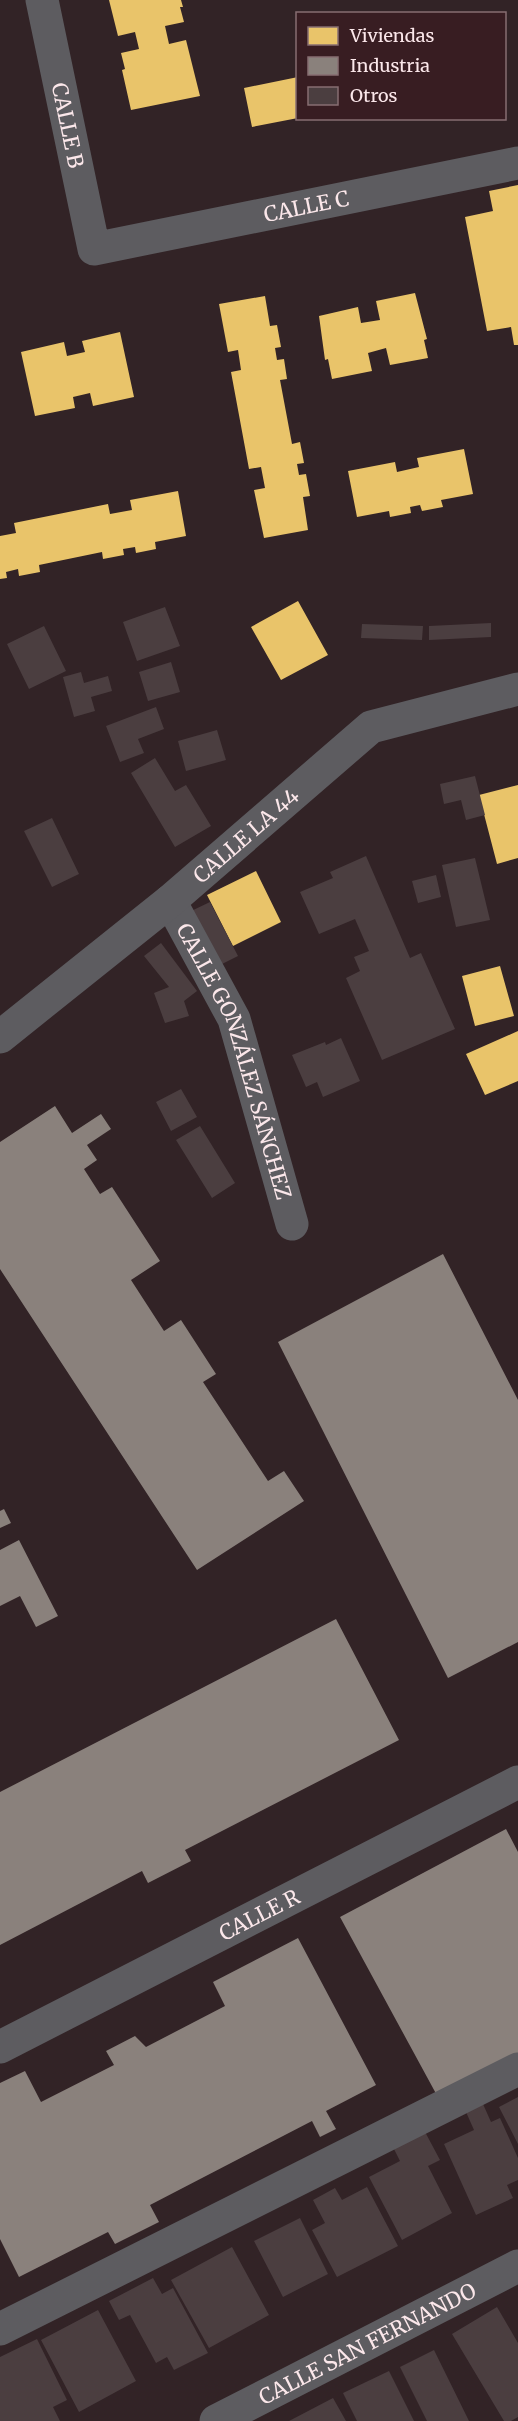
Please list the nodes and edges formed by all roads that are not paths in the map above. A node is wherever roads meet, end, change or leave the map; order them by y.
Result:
1 (42, 0) edge
2 (518, 163) edge
3 (94, 249) joint
4 (518, 688) edge
5 (170, 900) junction
6 (0, 1037) edge
7 (292, 1224) dead end
8 (518, 1782) edge
9 (0, 2047) edge
10 (518, 2069) edge
11 (518, 2266) edge
12 (0, 2329) edge
13 (216, 2421) edge

1 - 3 street, CALLE B
2 - 3 street, CALLE C
4 - 5 street, CALLE LA 44
5 - 6 street, CALLE LA 44
5 - 7 street, CALLE GONZÁLEZ SÁNCHEZ
8 - 9 street, CALLE R
10 - 12 street
11 - 13 street, CALLE SAN FERNANDO

